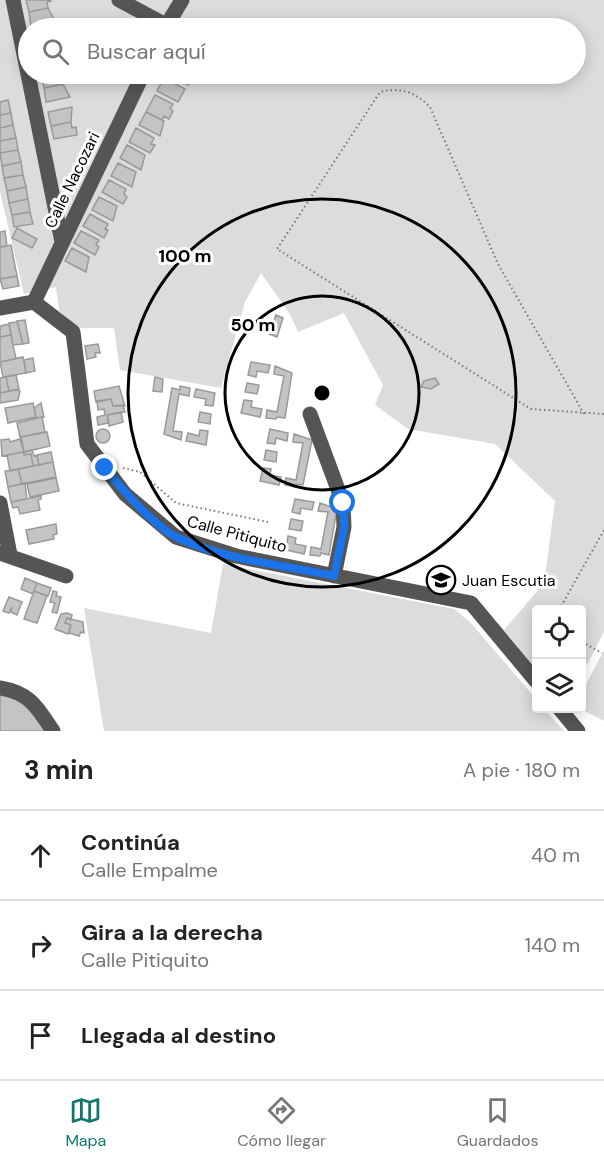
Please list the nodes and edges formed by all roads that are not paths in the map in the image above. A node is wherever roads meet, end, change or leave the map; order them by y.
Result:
1 (13, 0) edge
2 (119, 0) edge
3 (182, 0) edge
4 (150, 18) edge
5 (171, 18) edge
6 (18, 25) edge
7 (30, 84) edge
8 (138, 84) edge
9 (62, 243) junction
10 (34, 302) junction
11 (0, 308) edge
12 (310, 414) dead end
13 (0, 503) edge
14 (5, 554) edge
15 (66, 576) dead end
16 (334, 576) junction
17 (532, 675) edge
18 (0, 688) edge
19 (563, 713) edge
20 (53, 731) edge
21 (578, 731) edge

1 - 6 street
2 - 4 street
3 - 5 street
7 - 9 street
8 - 9 street, Calle Nacozari
9 - 10 street, Calle Nacozari
10 - 11 street
10 - 16 street, Calle Pitiquito
12 - 16 street
13 - 14 street
14 - 15 street
16 - 17 street, Calle Pitiquito
18 - 20 street
19 - 21 street

